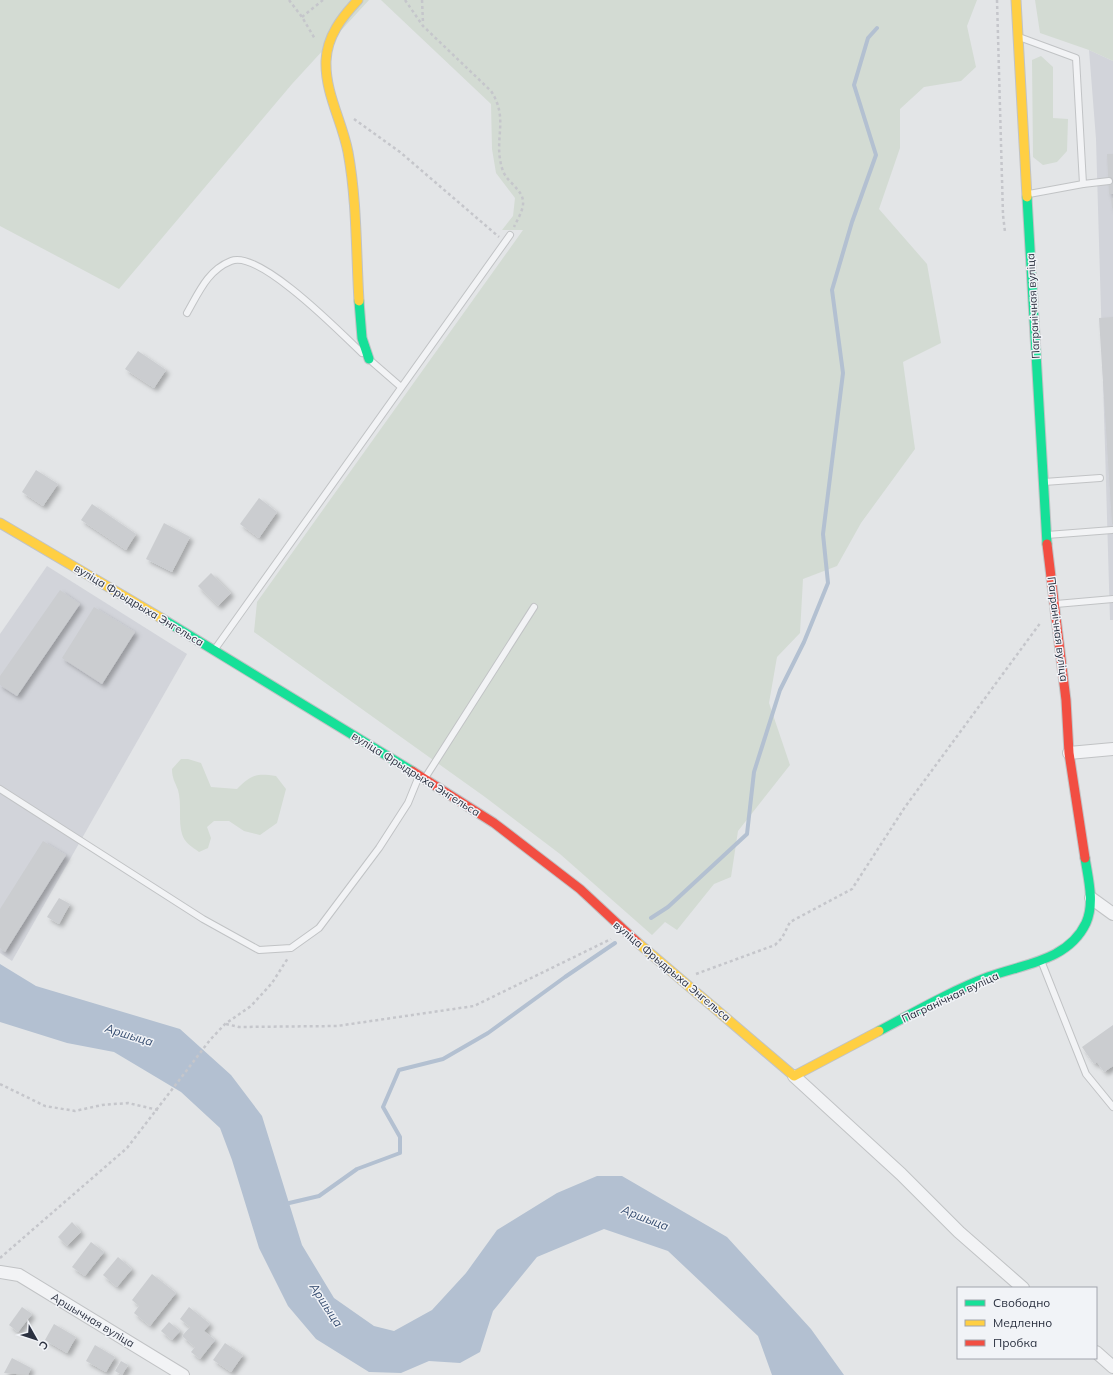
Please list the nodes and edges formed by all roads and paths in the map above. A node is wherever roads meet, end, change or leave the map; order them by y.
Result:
1 (289, 0) edge
2 (323, 0) edge
3 (358, 0) edge
4 (405, 0) edge
5 (422, 0) edge
6 (997, 0) edge
7 (1016, 0) edge
8 (302, 17) junction
9 (423, 26) junction
10 (1018, 37) junction
11 (326, 58) junction
12 (349, 115) dead end
13 (1109, 181) dead end
14 (1083, 184) junction
15 (1026, 194) junction
16 (1005, 232) dead end
17 (510, 235) joint
18 (505, 242) junction
19 (187, 313) dead end
20 (368, 359) junction
21 (401, 387) junction
22 (1100, 478) dead end
23 (1043, 482) junction
24 (0, 522) edge
25 (1112, 530) edge
26 (1046, 536) junction
27 (1113, 599) edge
28 (1054, 604) junction
29 (534, 607) dead end
30 (214, 649) junction
31 (1113, 749) edge
32 (1069, 753) junction
33 (422, 776) junction
34 (0, 789) edge
35 (1091, 898) junction
36 (1113, 914) edge
37 (625, 932) junction
38 (291, 948) junction
39 (1042, 961) junction
40 (680, 979) junction
41 (225, 1024) junction
42 (794, 1076) junction
43 (0, 1084) edge
44 (1113, 1107) edge
45 (158, 1110) junction
46 (0, 1258) edge
47 (0, 1272) edge
48 (1022, 1287) edge
49 (1097, 1353) edge
50 (1113, 1367) edge
51 (183, 1375) edge

1 - 8 path
2 - 8 path
3 - 11 street
4 - 9 path
5 - 9 path
6 - 16 path
7 - 10 street, Пагранічная вуліца
8 - 11 path
9 - 17 path
10 - 14 lane
10 - 15 street, Пагранічная вуліца
11 - 20 street
12 - 18 path
13 - 14 lane
14 - 15 lane
15 - 23 street, Пагранічная вуліца
17 - 18 lane
18 - 21 lane
19 - 20 lane
20 - 21 lane
21 - 30 lane
22 - 23 lane
23 - 26 street, Пагранічная вуліца
24 - 30 street, вуліца Фрыдрыха Энгельса
25 - 26 lane
26 - 28 street, Пагранічная вуліца
27 - 28 lane
28 - 32 street, Пагранічная вуліца
28 - 40 path
29 - 33 lane
30 - 33 street, вуліца Фрыдрыха Энгельса
31 - 32 street
32 - 35 street, Пагранічная вуліца
33 - 37 street, вуліца Фрыдрыха Энгельса
33 - 38 lane
34 - 38 lane
35 - 36 street
35 - 39 street, Пагранічная вуліца
37 - 40 street, вуліца Фрыдрыха Энгельса
37 - 41 path
38 - 41 path
39 - 42 street, Пагранічная вуліца
39 - 44 lane
40 - 42 street, вуліца Фрыдрыха Энгельса
41 - 45 path
42 - 48 street
43 - 45 path
45 - 46 path
47 - 51 street, Аршычная вуліца
49 - 50 street

